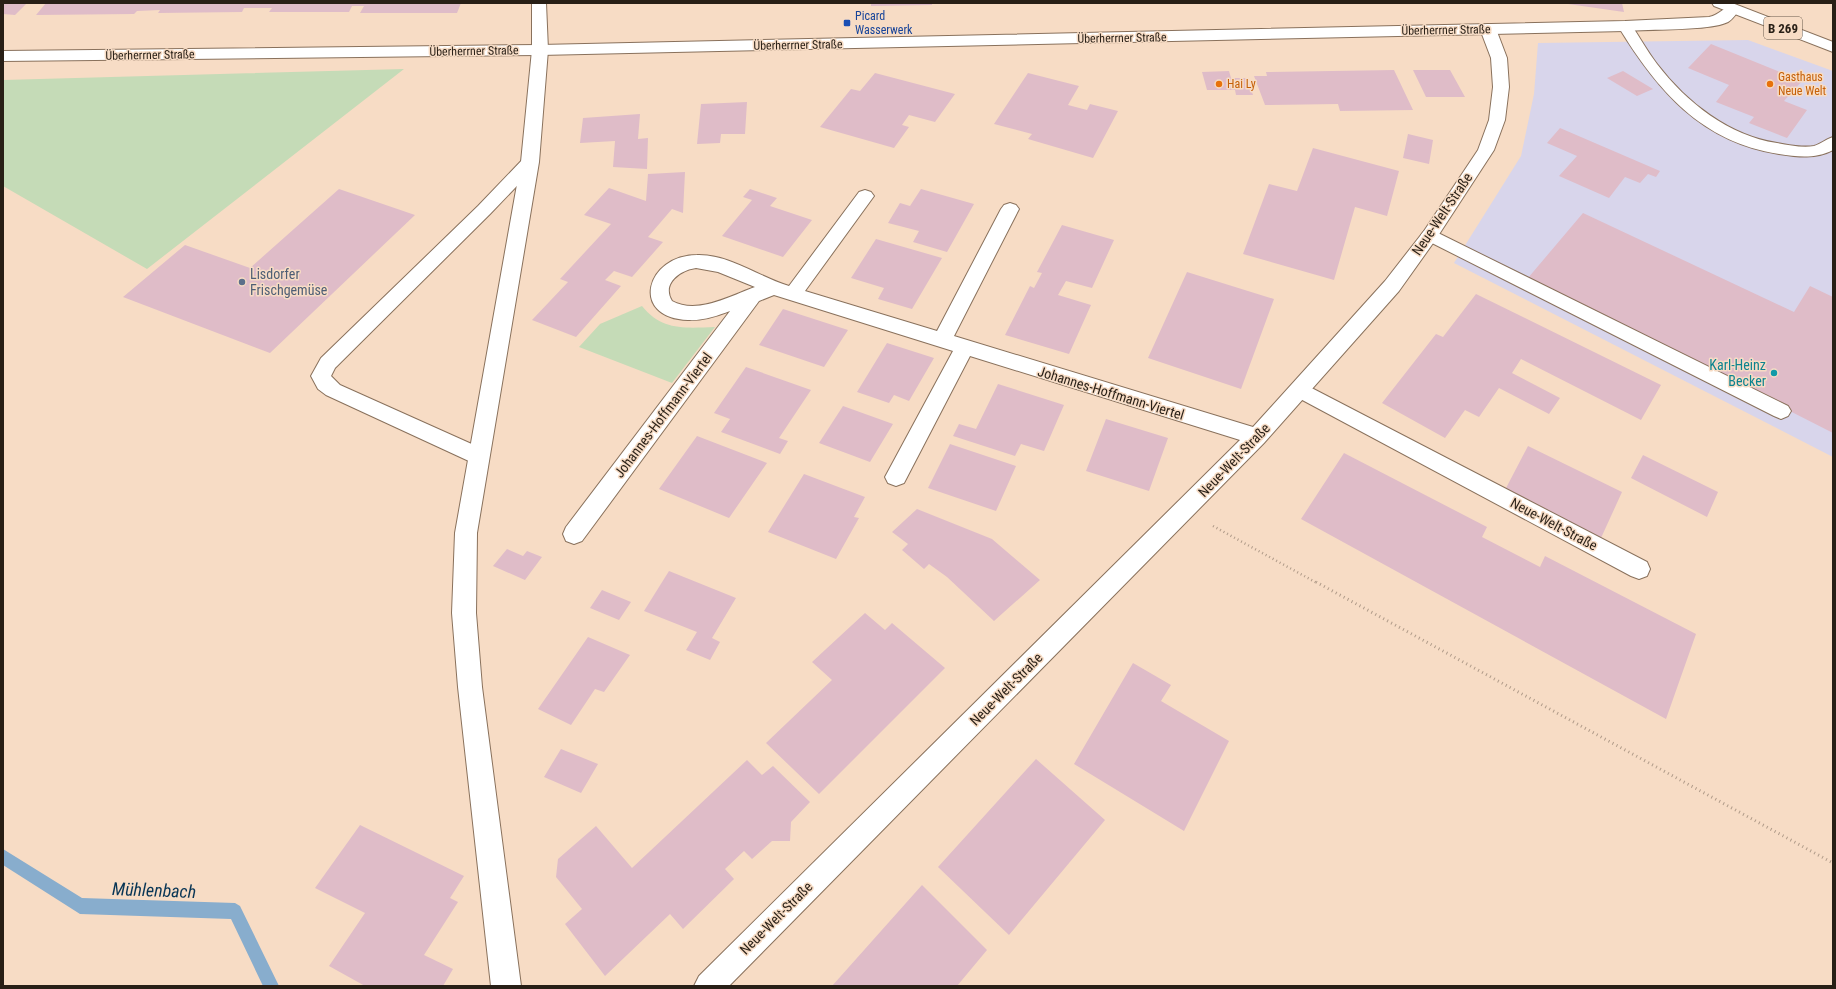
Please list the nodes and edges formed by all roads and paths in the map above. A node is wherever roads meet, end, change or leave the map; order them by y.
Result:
1 (539, 3) edge
2 (1726, 6) edge
3 (1625, 26) junction
4 (1488, 29) junction
5 (1833, 47) edge
6 (540, 50) junction
7 (3, 56) edge
8 (1833, 142) edge
9 (530, 162) junction
10 (865, 196) dead end
11 (1010, 209) dead end
12 (1430, 235) junction
13 (774, 288) junction
14 (792, 294) junction
15 (753, 295) junction
16 (942, 341) junction
17 (964, 348) junction
18 (1300, 390) junction
19 (1782, 411) dead end
20 (1257, 437) junction
21 (478, 456) junction
22 (896, 477) dead end
23 (1185, 511) junction
24 (574, 534) dead end
25 (1639, 569) dead end
26 (1833, 863) edge
27 (506, 986) edge
28 (709, 986) edge

1 - 6 street
2 - 3 street, Überherrner Straße
2 - 5 street, B 269
3 - 4 street, Überherrner Straße
3 - 8 lane
4 - 6 street, Überherrner Straße
4 - 12 street, Neue-Welt-Straße
6 - 7 street, Überherrner Straße
6 - 9 street
9 - 21 street
9 - 21 lane
10 - 14 street
11 - 16 street
12 - 18 street, Neue-Welt-Straße
12 - 19 lane
13 - 14 street, Johannes-Hoffmann-Viertel
13 - 15 street, Johannes-Hoffmann-Viertel
13 - 15 street, Johannes-Hoffmann-Viertel
14 - 16 street, Johannes-Hoffmann-Viertel
15 - 24 street, Johannes-Hoffmann-Viertel
16 - 17 street, Johannes-Hoffmann-Viertel
17 - 20 street, Johannes-Hoffmann-Viertel
17 - 22 street
18 - 20 street, Neue-Welt-Straße
18 - 25 lane, Neue-Welt-Straße
20 - 23 street, Neue-Welt-Straße
21 - 27 street
23 - 26 path
23 - 28 street, Neue-Welt-Straße

